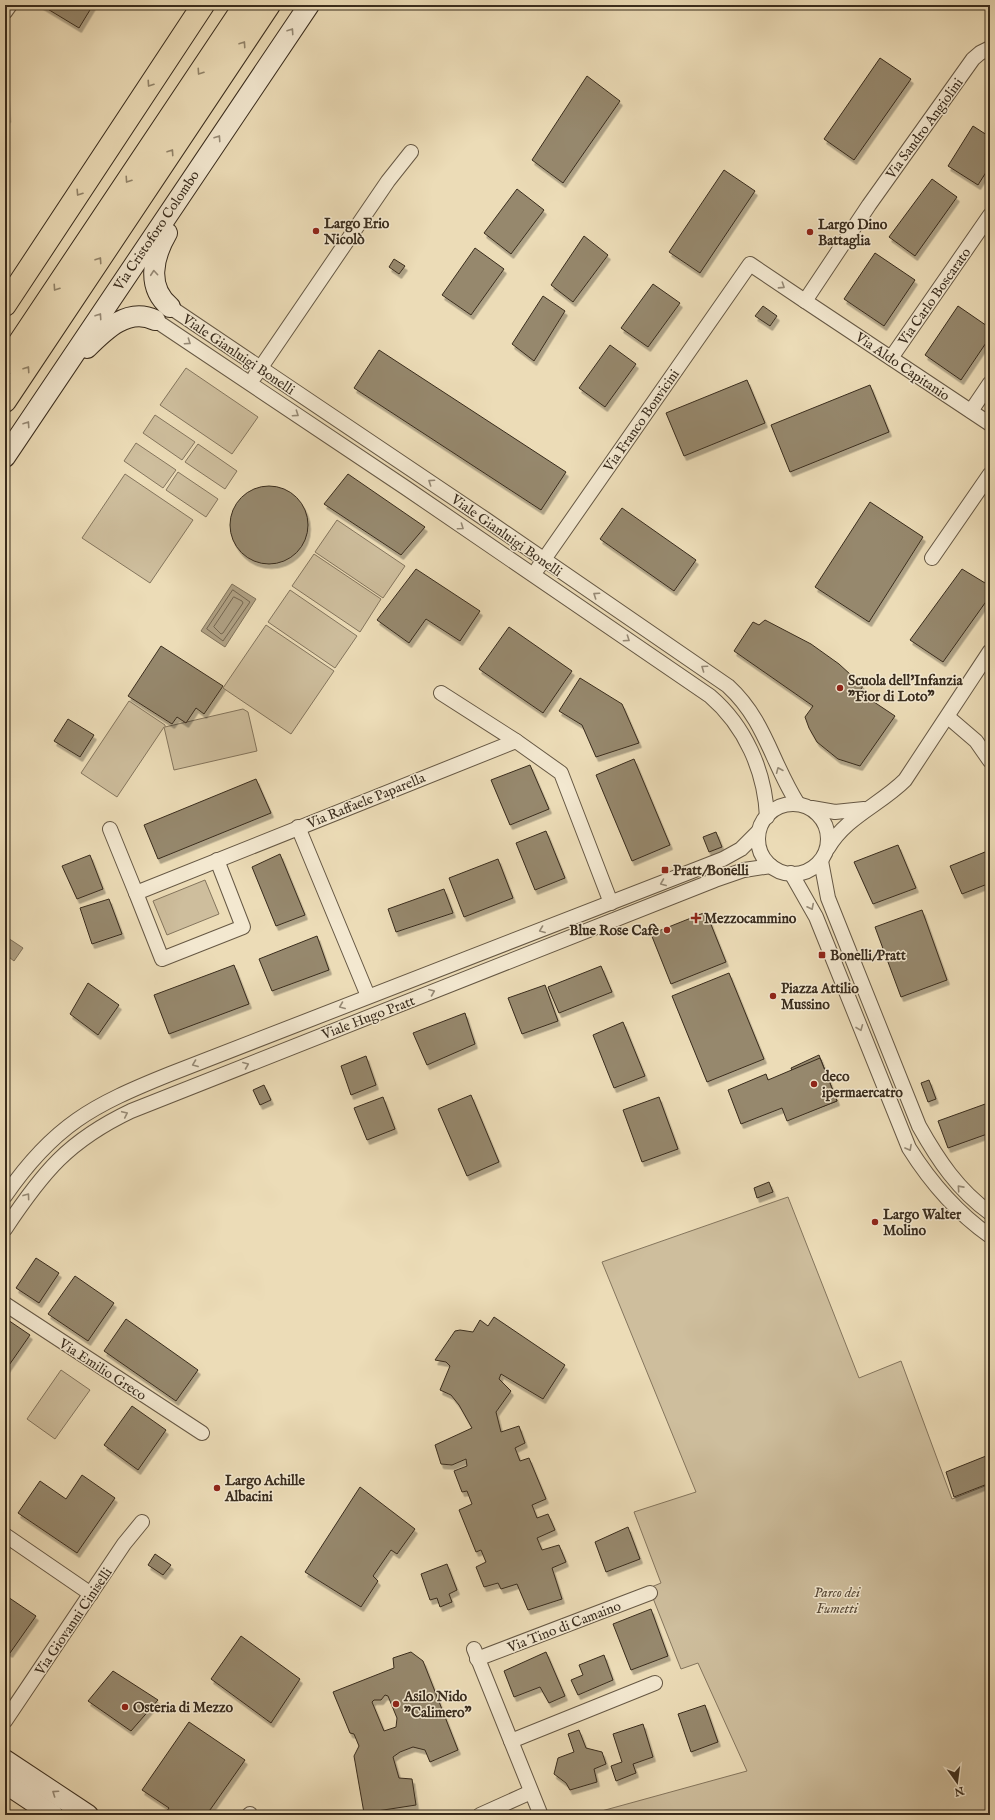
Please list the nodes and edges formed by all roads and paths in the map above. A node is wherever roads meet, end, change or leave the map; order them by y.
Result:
1 (10, 5) edge
2 (203, 5) edge
3 (245, 5) edge
4 (269, 5) edge
5 (308, 5) edge
6 (5, 12) edge
7 (990, 48) edge
8 (411, 152) dead end
9 (205, 158) junction
10 (990, 215) edge
11 (811, 304) junction
12 (5, 305) edge
13 (170, 307) joint
14 (156, 320) joint
15 (891, 358) junction
16 (5, 364) edge
17 (260, 369) junction
18 (60, 374) junction
19 (990, 383) edge
20 (250, 384) junction
21 (5, 401) edge
22 (971, 411) junction
23 (990, 424) edge
24 (5, 456) edge
25 (990, 474) edge
26 (932, 558) dead end
27 (543, 561) junction
28 (532, 576) junction
29 (990, 651) edge
30 (441, 693) dead end
31 (948, 717) junction
32 (516, 741) junction
33 (990, 762) edge
34 (803, 806) junction
35 (870, 808) junction
36 (767, 817) junction
37 (298, 827) junction
38 (110, 829) dead end
39 (758, 832) junction
40 (824, 855) junction
41 (217, 860) junction
42 (771, 866) junction
43 (791, 873) junction
44 (136, 893) junction
45 (611, 903) junction
46 (368, 996) junction
47 (5, 1196) edge
48 (990, 1213) edge
49 (5, 1229) edge
50 (990, 1236) edge
51 (5, 1304) edge
52 (202, 1433) dead end
53 (142, 1522) dead end
54 (5, 1535) edge
55 (650, 1593) dead end
56 (91, 1594) junction
57 (655, 1683) dead end
58 (5, 1721) edge
59 (511, 1741) junction
60 (5, 1760) edge
61 (5, 1783) edge
62 (531, 1792) junction
63 (540, 1813) dead end
64 (53, 1815) edge
65 (88, 1815) edge
66 (480, 1815) edge

1 - 6 street
2 -> 12 main road
3 -> 16 main road
21 -> 4 main road
9 -> 5 main road, Via Cristoforo Colombo
7 - 11 street, Via Sandro Angiolini
8 - 17 street
13 -> 9 main road
18 -> 9 main road, Via Cristoforo Colombo
10 - 15 street, Via Carlo Boscarato
11 - 15 street, Via Aldo Capitanio
27 -> 11 street, Via Franco Bonvicini
13 - 17 street, Viale Gianluigi Bonelli
14 - 18 main road
14 -> 20 street, Viale Gianluigi Bonelli
15 - 22 street, Via Aldo Capitanio
17 - 20 street
27 -> 17 street, Viale Gianluigi Bonelli
24 -> 18 main road, Via Cristoforo Colombo
19 - 22 street
20 -> 28 street, Viale Gianluigi Bonelli
22 - 23 street, Via Aldo Capitanio
25 - 26 street
27 - 28 street, Via Franco Bonvicini
34 -> 27 street, Viale Gianluigi Bonelli
28 -> 36 street, Viale Gianluigi Bonelli
29 - 31 street
30 - 32 street
31 - 33 street
31 - 35 street
32 - 37 street, Via Raffaele Paparella
32 - 45 street
34 - 35 street
34 - 36 street
34 - 40 street
35 - 40 street
36 - 39 street
37 - 41 street, Via Raffaele Paparella
37 - 46 street
38 - 44 street
39 - 42 street
39 -> 45 street, Viale Hugo Pratt
40 - 43 street
48 -> 40 street
41 - 44 street, Via Raffaele Paparella
41 - 44 street
42 - 43 street
49 -> 42 street, Viale Hugo Pratt
43 -> 50 street
45 -> 46 street, Viale Hugo Pratt
46 -> 47 street, Viale Hugo Pratt
51 - 52 street, Via Emilio Greco
53 - 56 street, Via Giovanni Ciniselli
54 - 56 street
55 - 59 street, Via Tino di Camaino
56 - 58 street, Via Giovanni Ciniselli
57 - 59 street
59 - 62 street, Via Tino di Camaino
65 -> 60 main road
61 - 64 main road
62 - 63 street, Via Tino di Camaino
62 - 66 street

